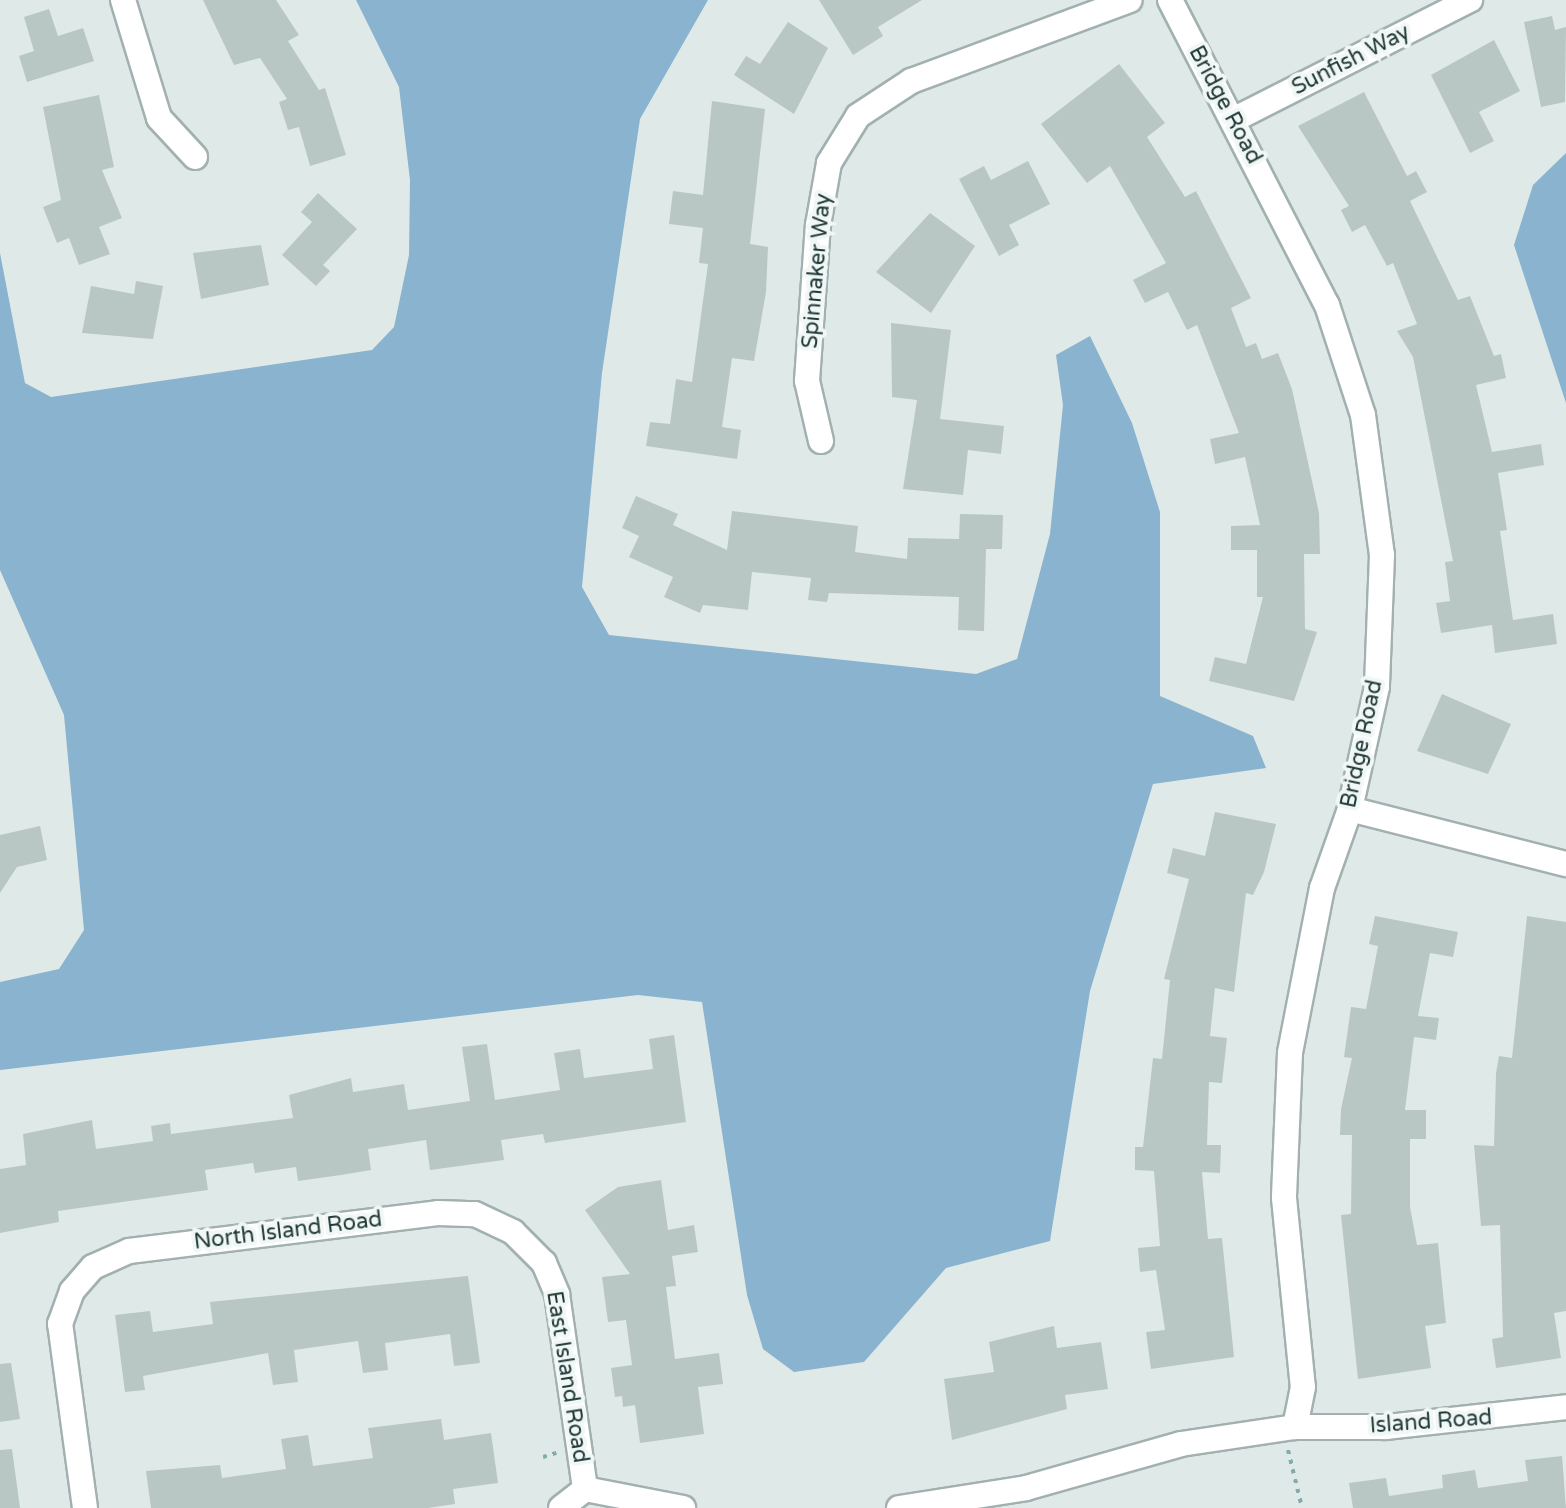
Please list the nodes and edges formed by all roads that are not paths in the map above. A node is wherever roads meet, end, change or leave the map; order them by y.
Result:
1 (123, 0) edge
2 (1130, 0) edge
3 (1170, 0) edge
4 (1470, 0) edge
5 (1233, 120) junction
6 (195, 157) dead end
7 (821, 441) dead end
8 (1350, 809) junction
9 (1566, 864) edge
10 (513, 1232) joint
11 (1566, 1407) edge
12 (1291, 1436) junction
13 (585, 1489) junction
14 (85, 1508) edge
15 (561, 1508) edge
16 (683, 1508) edge
17 (899, 1508) edge

1 - 6 street
2 - 7 street, Spinnaker Way
3 - 5 street, Bridge Road
4 - 5 street, Sunfish Way
5 - 8 street, Bridge Road
8 - 9 street
8 - 12 street, Bridge Road
10 - 13 street, East Island Road
10 - 14 street, North Island Road
11 - 12 street, Island Road
12 - 17 street, Island Road
13 - 15 street
13 - 16 street

